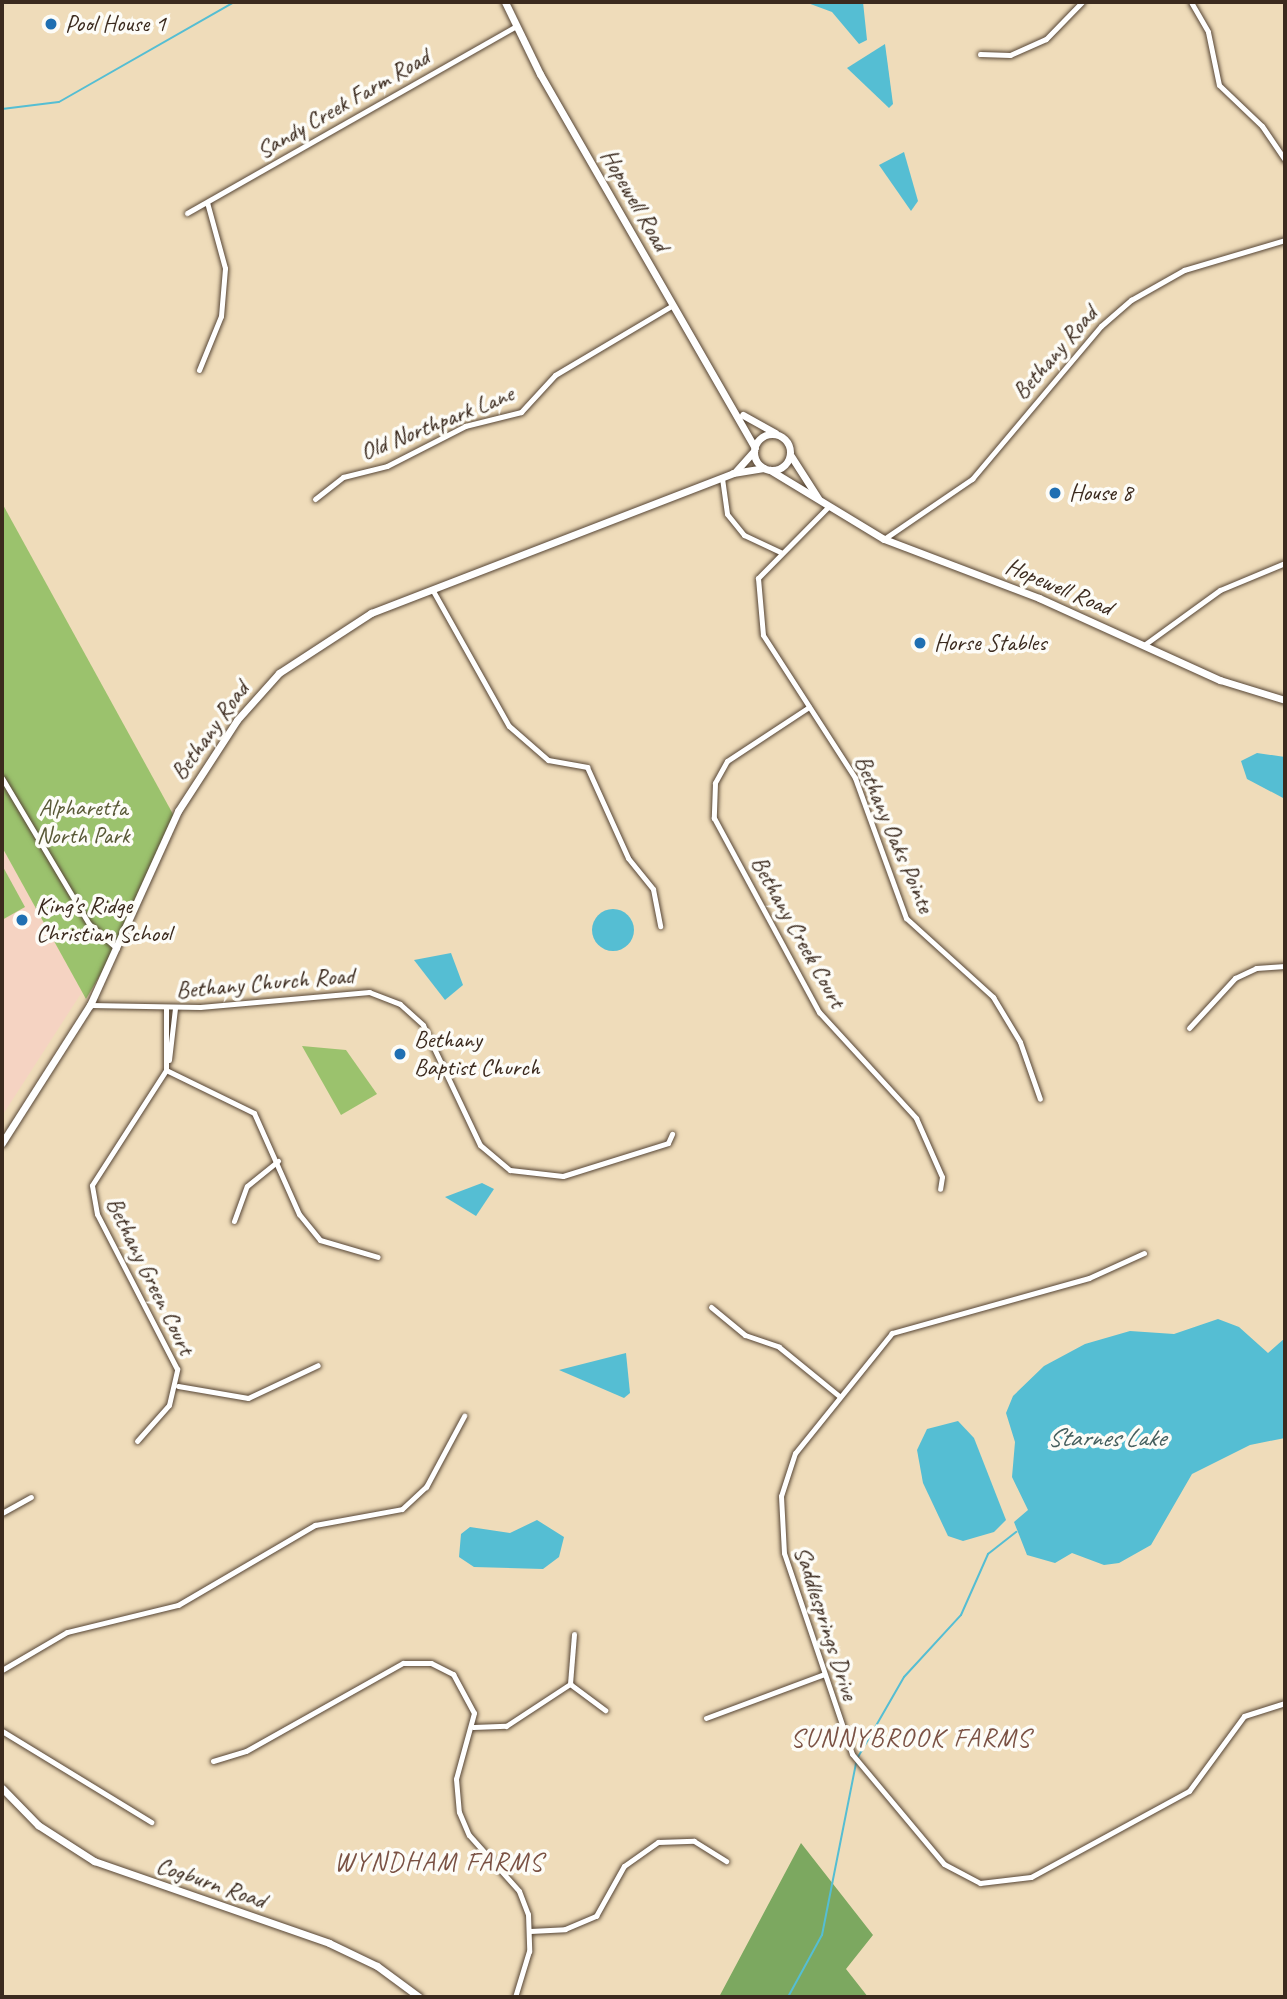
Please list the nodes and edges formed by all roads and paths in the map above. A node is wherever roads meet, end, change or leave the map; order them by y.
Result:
1 (505, 2) edge
2 (1082, 2) edge
3 (1191, 2) edge
4 (516, 26) junction
5 (980, 54) dead end
6 (1285, 160) edge
7 (206, 202) junction
8 (187, 213) dead end
9 (1285, 240) edge
10 (673, 305) junction
11 (199, 370) dead end
12 (740, 412) junction
13 (778, 435) junction
14 (755, 449) junction
15 (790, 453) junction
16 (767, 469) junction
17 (733, 473) junction
18 (722, 478) junction
19 (315, 499) dead end
20 (821, 501) junction
21 (828, 507) junction
22 (884, 539) junction
23 (779, 552) junction
24 (1285, 563) edge
25 (432, 589) junction
26 (1144, 645) junction
27 (1285, 700) edge
28 (809, 707) junction
29 (2, 778) edge
30 (660, 926) dead end
31 (117, 948) junction
32 (1285, 967) edge
33 (90, 1005) junction
34 (166, 1008) junction
35 (175, 1008) junction
36 (1189, 1028) dead end
37 (168, 1063) junction
38 (166, 1070) junction
39 (1040, 1099) dead end
40 (672, 1134) dead end
41 (2, 1143) edge
42 (278, 1161) junction
43 (940, 1189) dead end
44 (234, 1221) dead end
45 (1144, 1253) dead end
46 (378, 1257) dead end
47 (711, 1307) dead end
48 (318, 1365) dead end
49 (178, 1386) junction
50 (839, 1396) junction
51 (464, 1416) dead end
52 (137, 1441) dead end
53 (31, 1497) dead end
54 (2, 1513) edge
55 (574, 1634) dead end
56 (2, 1670) edge
57 (824, 1674) junction
58 (570, 1684) junction
59 (1285, 1703) edge
60 (605, 1710) dead end
61 (706, 1718) dead end
62 (473, 1727) junction
63 (2, 1731) edge
64 (213, 1760) dead end
65 (2, 1788) edge
66 (151, 1822) dead end
67 (726, 1861) dead end
68 (530, 1931) junction
69 (419, 1997) edge
70 (515, 1997) edge

1 - 4 street, Hopewell Road
2 - 5 street
3 - 6 street
4 - 7 street, Sandy Creek Farm Road
4 - 10 street, Hopewell Road
7 - 8 street, Sandy Creek Farm Road
7 - 11 street
9 - 22 street, Bethany Road
10 - 12 street, Hopewell Road
10 - 19 street, Old Northpark Lane
12 - 13 street, Hopewell Road
12 - 14 street, Hopewell Road
13 - 14 street
13 - 15 street
14 - 16 street
14 - 17 street, Bethany Road
15 - 16 street
15 - 20 street, Hopewell Road
16 - 17 street, Bethany Road
16 - 20 street, Hopewell Road
17 - 18 street, Bethany Road
18 - 23 street
18 - 25 street, Bethany Road
20 - 21 street, Hopewell Road
21 - 22 street, Hopewell Road
21 - 23 street, Bethany Oaks Pointe
22 - 26 street, Hopewell Road
23 - 28 street, Bethany Oaks Pointe
24 - 26 street
25 - 30 street
25 - 31 street, Bethany Road
26 - 27 street, Hopewell Road
28 - 39 street, Bethany Oaks Pointe
28 - 43 street, Bethany Creek Court
29 - 31 street
31 - 33 street, Bethany Road
32 - 36 street
33 - 34 street, Bethany Church Road
33 - 41 street, Bethany Road
34 - 35 street, Bethany Church Road
34 - 37 street, Bethany Green Court
35 - 37 street
35 - 40 street, Bethany Church Road
37 - 38 street, Bethany Green Court
38 - 42 street
38 - 49 street, Bethany Green Court
42 - 44 street
42 - 46 street
45 - 50 street, Saddlesprings Drive
47 - 50 street
48 - 49 street
49 - 52 street, Bethany Green Court
50 - 57 street, Saddlesprings Drive
51 - 56 street
53 - 54 street
55 - 58 street
57 - 59 street, Saddlesprings Drive
57 - 61 street
58 - 60 street
58 - 62 street
62 - 64 street
62 - 68 street
63 - 66 street
65 - 69 street, Cogburn Road
67 - 68 street
68 - 70 street

